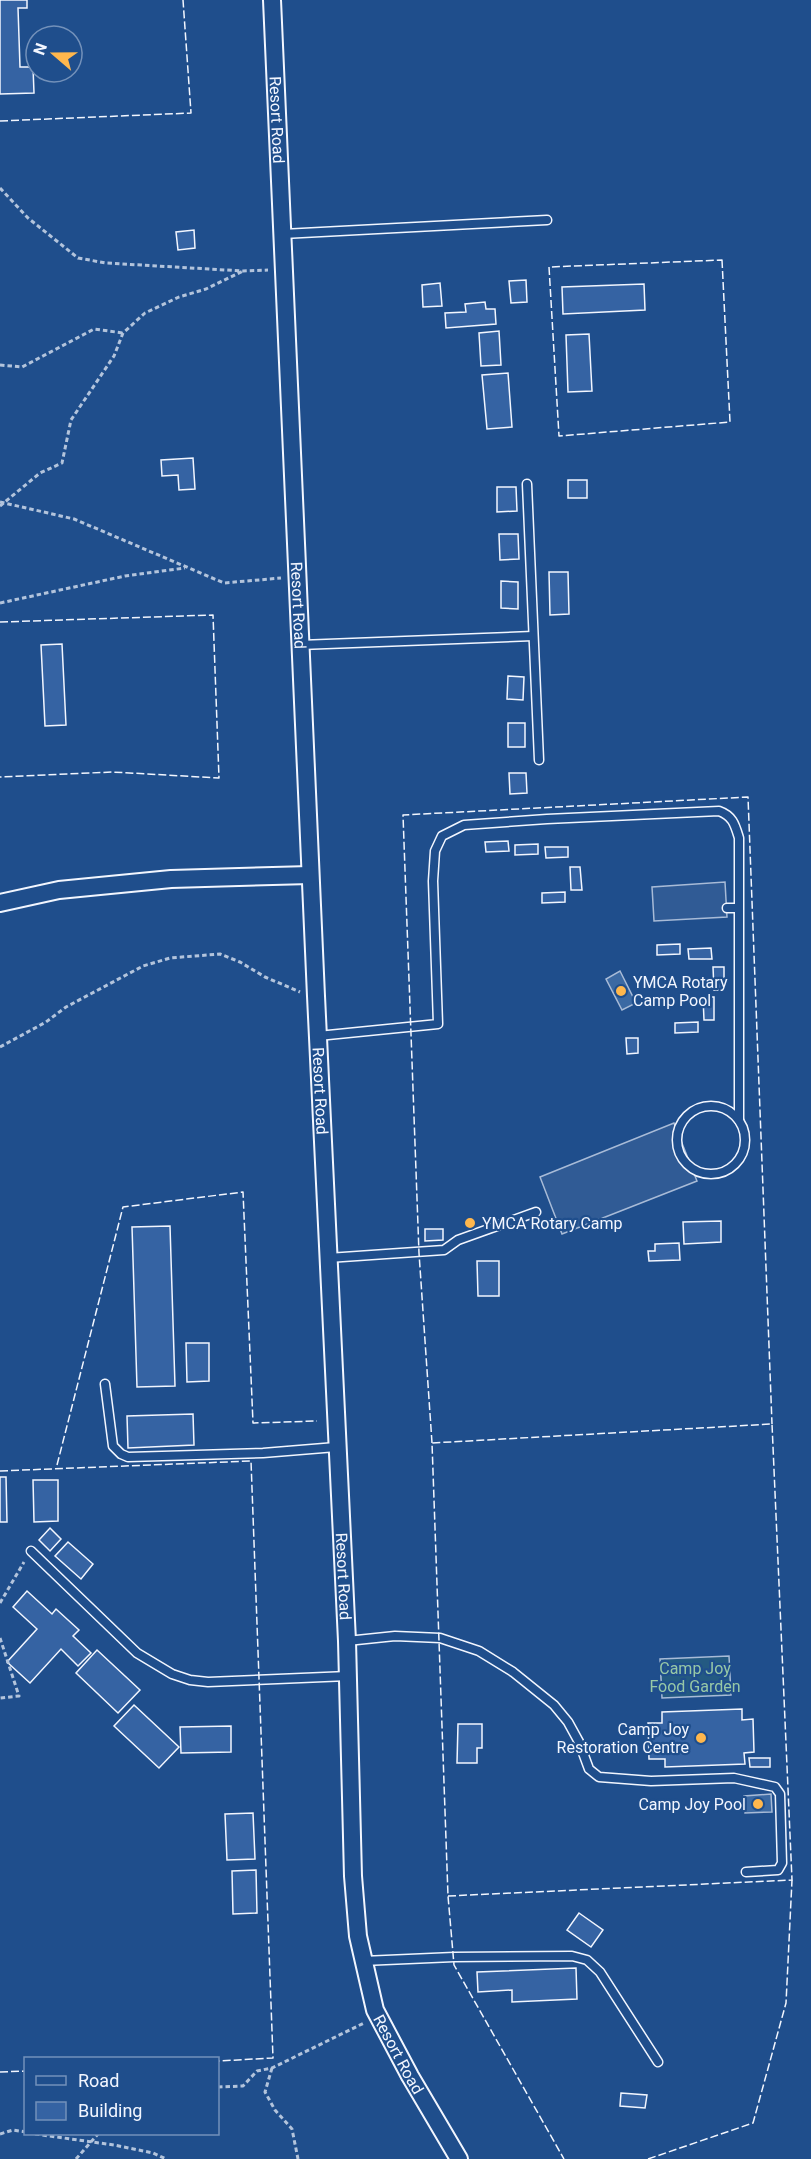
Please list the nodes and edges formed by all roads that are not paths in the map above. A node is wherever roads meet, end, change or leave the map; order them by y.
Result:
1 (272, 0) edge
2 (547, 220) dead end
3 (283, 234) junction
4 (527, 484) dead end
5 (533, 636) junction
6 (300, 645) junction
7 (539, 760) dead end
8 (310, 875) junction
9 (0, 903) edge
10 (727, 908) dead end
11 (738, 908) junction
12 (318, 1036) junction
13 (739, 1120) junction
14 (536, 1212) dead end
15 (328, 1258) junction
16 (105, 1384) dead end
17 (336, 1447) junction
18 (31, 1551) road end
19 (347, 1641) junction
20 (348, 1676) junction
21 (746, 1872) dead end
22 (363, 1961) junction
23 (658, 2062) dead end
24 (459, 2159) edge

1 - 3 street, Resort Road
2 - 3 lane
3 - 6 street, Resort Road
4 - 5 lane
5 - 6 lane
5 - 7 lane
6 - 8 street, Resort Road
8 - 9 street
8 - 12 street, Resort Road
10 - 11 lane
11 - 12 lane
11 - 13 lane
12 - 15 street, Resort Road
13 - 13 lane
14 - 15 lane
15 - 17 street, Resort Road
16 - 17 lane
17 - 19 street, Resort Road
18 - 20 lane
19 - 20 street, Resort Road
19 - 21 lane
20 - 22 street, Resort Road
22 - 23 lane
22 - 24 street, Resort Road

